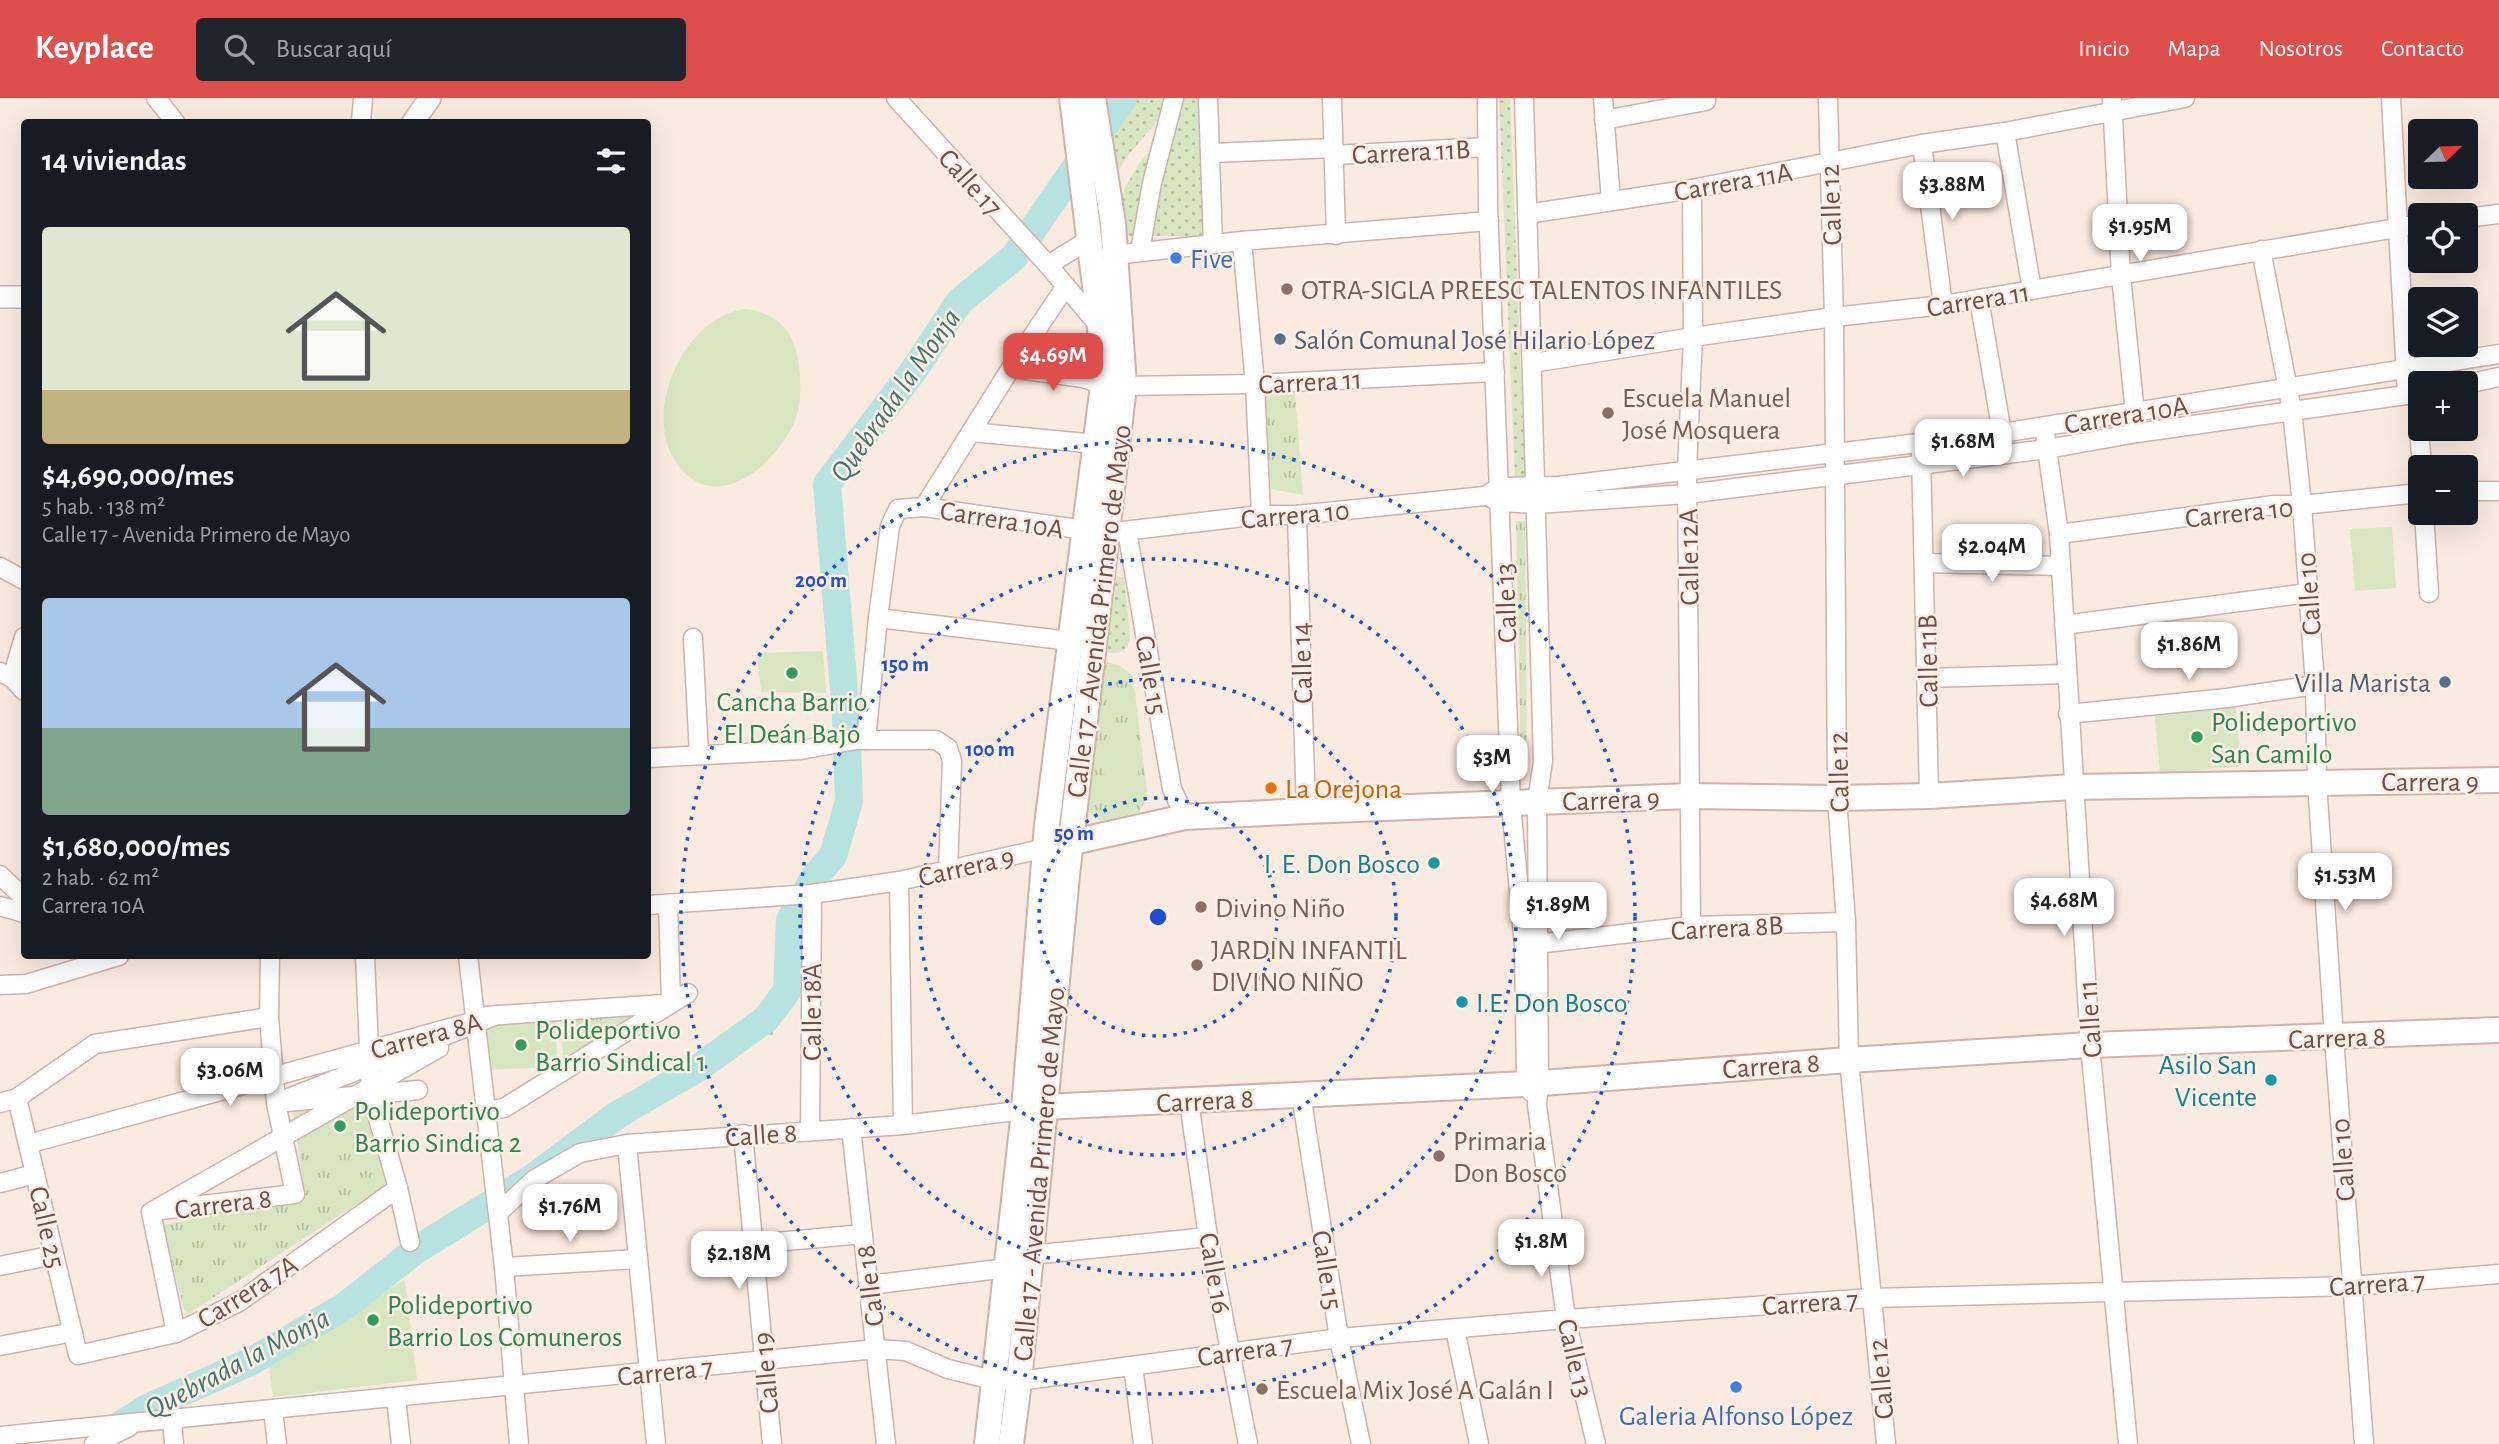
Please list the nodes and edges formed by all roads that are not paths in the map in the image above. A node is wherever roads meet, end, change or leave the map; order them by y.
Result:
1 (156, 98) edge
2 (363, 98) edge
3 (430, 98) edge
4 (896, 98) edge
5 (1174, 98) edge
6 (1208, 98) edge
7 (1332, 98) edge
8 (1487, 98) edge
9 (1524, 98) edge
10 (1603, 98) edge
11 (1705, 98) edge
12 (1828, 98) edge
13 (2185, 98) edge
14 (2392, 98) edge
15 (1084, 103) edge
16 (2112, 104) edge
17 (173, 119) edge
18 (360, 119) edge
19 (414, 119) edge
20 (1604, 120) junction
21 (2005, 132) junction
22 (1922, 144) junction
23 (1487, 147) junction
24 (1334, 152) junction
25 (1212, 153) junction
26 (1829, 164) junction
27 (1692, 188) junction
28 (1611, 201) junction
29 (1527, 214) junction
30 (2499, 214) edge
31 (2478, 217) edge
32 (1489, 221) junction
33 (2408, 226) edge
34 (2399, 227) junction
35 (1336, 235) junction
36 (1090, 239) junction
37 (1242, 241) junction
38 (1213, 244) junction
39 (2261, 250) junction
40 (1140, 251) junction
41 (1114, 255) junction
42 (1042, 259) junction
43 (2121, 276) junction
44 (1066, 286) junction
45 (2032, 290) junction
46 (0, 297) edge
47 (21, 297) edge
48 (1979, 299) junction
49 (1943, 305) junction
50 (1834, 317) junction
51 (1100, 327) junction
52 (1693, 337) junction
53 (2499, 354) edge
54 (1533, 363) junction
55 (2407, 367) junction
56 (1011, 368) junction
57 (1495, 372) junction
58 (2408, 372) edge
59 (2499, 377) edge
60 (2478, 381) edge
61 (1255, 384) junction
62 (1114, 385) junction
63 (2287, 388) junction
64 (2408, 395) edge
65 (2292, 410) junction
66 (2135, 413) junction
67 (2044, 427) junction
68 (971, 432) junction
69 (2001, 433) junction
70 (2137, 433) junction
71 (1920, 443) junction
72 (1096, 444) junction
73 (2047, 449) junction
74 (1835, 454) junction
75 (1921, 464) junction
76 (1687, 469) junction
77 (1835, 477) junction
78 (2478, 491) edge
79 (2499, 491) edge
80 (1687, 494) junction
81 (2408, 494) edge
82 (1495, 495) junction
83 (1536, 495) junction
84 (2302, 505) junction
85 (925, 507) junction
86 (1261, 515) junction
87 (1297, 515) junction
88 (2425, 525) edge
89 (1106, 532) junction
90 (2059, 534) junction
91 (1925, 563) junction
92 (2061, 566) junction
93 (0, 567) edge
94 (21, 578) edge
95 (2308, 593) junction
96 (2429, 593) dead end
97 (878, 618) junction
98 (2064, 625) junction
99 (693, 638) dead end
100 (1070, 641) junction
101 (21, 648) edge
102 (2067, 674) junction
103 (1927, 678) junction
104 (12, 680) edge
105 (2315, 685) junction
106 (2068, 714) junction
107 (861, 740) junction
108 (699, 755) junction
109 (651, 758) edge
110 (2499, 780) edge
111 (2317, 782) junction
112 (2073, 787) junction
113 (1690, 796) junction
114 (1929, 796) junction
115 (1837, 798) junction
116 (1537, 802) junction
117 (1511, 804) junction
118 (1306, 811) junction
119 (1185, 817) junction
120 (1072, 843) junction
121 (1046, 848) junction
122 (948, 871) junction
123 (0, 874) edge
124 (899, 881) junction
125 (812, 894) junction
126 (21, 895) edge
127 (668, 904) junction
128 (651, 905) edge
129 (0, 906) edge
130 (21, 912) edge
131 (1846, 922) junction
132 (1691, 926) junction
133 (1531, 945) junction
134 (109, 959) edge
135 (270, 959) edge
136 (365, 959) edge
137 (468, 959) edge
138 (0, 985) edge
139 (688, 993) dead end
140 (671, 1003) junction
141 (497, 1015) junction
142 (475, 1016) junction
143 (269, 1017) junction
144 (2499, 1030) edge
145 (2334, 1037) junction
146 (2090, 1045) junction
147 (1849, 1060) junction
148 (418, 1090) dead end
149 (1535, 1090) junction
150 (371, 1094) junction
151 (1301, 1094) junction
152 (9, 1100) edge
153 (1189, 1101) junction
154 (276, 1103) junction
155 (486, 1107) junction
156 (1034, 1109) junction
157 (903, 1125) junction
158 (851, 1128) junction
159 (810, 1130) junction
160 (743, 1134) junction
161 (28, 1144) junction
162 (627, 1144) junction
163 (36, 1174) junction
164 (0, 1183) edge
165 (398, 1188) junction
166 (497, 1208) junction
167 (151, 1212) junction
168 (863, 1234) junction
169 (1208, 1237) junction
170 (410, 1242) dead end
171 (754, 1244) junction
172 (54, 1255) junction
173 (1030, 1255) junction
174 (638, 1259) junction
175 (0, 1266) edge
176 (504, 1268) junction
177 (1007, 1268) junction
178 (2499, 1274) edge
179 (870, 1285) junction
180 (2351, 1286) junction
181 (2112, 1291) junction
182 (1872, 1298) junction
183 (1566, 1319) junction
184 (1455, 1329) junction
185 (73, 1332) junction
186 (176, 1333) junction
187 (1339, 1338) junction
188 (0, 1346) edge
189 (876, 1349) junction
190 (1231, 1352) junction
191 (78, 1355) joint
192 (765, 1361) junction
193 (1133, 1366) junction
194 (649, 1373) junction
195 (993, 1380) junction
196 (1019, 1381) junction
197 (514, 1386) junction
198 (396, 1398) junction
199 (273, 1410) junction
200 (172, 1420) junction
201 (126, 1424) junction
202 (0, 1436) edge
203 (94, 1444) edge
204 (174, 1444) edge
205 (276, 1444) edge
206 (401, 1444) edge
207 (519, 1444) edge
208 (656, 1444) edge
209 (772, 1444) edge
210 (886, 1444) edge
211 (986, 1444) edge
212 (1011, 1444) edge
213 (1143, 1444) edge
214 (1248, 1444) edge
215 (1361, 1444) edge
216 (1479, 1444) edge
217 (1595, 1444) edge
218 (1886, 1444) edge
219 (2128, 1444) edge
220 (2364, 1444) edge

1 - 17 street
2 - 18 street
3 - 19 street
4 - 42 street, Calle 17
5 - 40 street
6 - 25 street
7 - 24 street
8 - 23 street, Calle 13
9 - 29 street, Calle 13
10 - 20 street
11 - 20 street
12 - 26 street, Calle 12
13 - 16 street, Carrera 11A
14 - 34 street
15 - 36 main road, Calle 17 - Avenida Primero de Mayo
15 - 41 main road, Calle 17 - Avenida Primero de Mayo
16 - 21 street, Carrera 11A
16 - 43 street
20 - 28 street
21 - 22 street, Carrera 11A
21 - 45 street
22 - 26 street, Carrera 11A
22 - 49 street
23 - 24 street, Carrera 11B
23 - 32 street, Calle 13
24 - 25 street, Carrera 11B
24 - 35 street
25 - 38 street
26 - 27 street, Carrera 11A
26 - 50 street, Calle 12
27 - 28 street, Carrera 11A
27 - 52 street, Calle 12A
28 - 29 street, Carrera 11A
29 - 54 street, Calle 13
30 - 31 street
32 - 35 street
32 - 57 street, Calle 13
33 - 34 street, Carrera 11
34 - 39 street, Carrera 11
34 - 55 street
35 - 37 street
36 - 42 street
36 - 51 main road, Calle 17 - Avenida Primero de Mayo
37 - 38 street
37 - 61 street
38 - 40 street
39 - 43 street, Carrera 11
39 - 63 street, Calle 10
40 - 41 street
41 - 62 main road, Calle 17 - Avenida Primero de Mayo
42 - 44 street, Calle 17
43 - 45 street, Carrera 11
43 - 66 street
44 - 51 street, Calle 17
44 - 56 street
45 - 48 street, Carrera 11
46 - 47 street
48 - 49 street, Carrera 11
48 - 69 street
49 - 50 street, Carrera 11
50 - 52 street, Carrera 11
50 - 74 street, Calle 12
51 - 62 main road, Calle 17 - Avenida Primero de Mayo
52 - 54 street, Carrera 11
52 - 76 street, Calle 12A
53 - 55 street, Carrera 10A
54 - 83 street, Calle 13
55 - 58 street
55 - 63 street, Carrera 10A
56 - 62 street, Carrera 11
56 - 68 street
57 - 61 street, Carrera 11
57 - 82 street, Calle 13
59 - 60 street
61 - 62 street, Carrera 11
61 - 86 street
62 - 72 main road, Calle 17 - Avenida Primero de Mayo
62 - 89 main road, Calle 17 - Avenida Primero de Mayo
63 - 65 street, Calle 10
63 - 66 street, Carrera 10A
64 - 65 street, Carrera 10A
65 - 70 street, Carrera 10A
65 - 84 street, Calle 10
66 - 67 street, Carrera 10A
66 - 70 street
67 - 69 street, Carrera 10A
67 - 73 street, Calle 11
68 - 72 street
68 - 85 street
69 - 71 street, Carrera 10A
70 - 73 street, Carrera 10A
71 - 74 street, Carrera 10A
71 - 75 street, Calle 11B
72 - 89 main road, Calle 17 - Avenida Primero de Mayo
73 - 75 street, Carrera 10A
73 - 90 street, Calle 11
74 - 76 street, Carrera 10A
74 - 77 street, Calle 12
75 - 77 street, Carrera 10A
75 - 91 street, Calle 11B
76 - 80 street, Calle 12A
76 - 83 street, Carrera 10A
77 - 80 street, Carrera 10A
77 - 115 street, Calle 12
78 - 79 street
80 - 83 street, Carrera 10A
80 - 113 street, Calle 12A
81 - 84 street, Carrera 10
82 - 83 street, Carrera 10A
82 - 87 street, Carrera 10
82 - 117 street, Calle 13
83 - 116 street, Calle 13
84 - 90 street, Carrera 10
84 - 95 street, Calle 10
85 - 89 street, Carrera 10A
85 - 97 street, Carrera 10A
86 - 87 street, Carrera 10
86 - 89 street, Carrera 10
87 - 118 street, Calle 14
88 - 96 street
89 - 100 main road, Calle 17 - Avenida Primero de Mayo
89 - 119 street, Calle 15
89 - 120 main road, Calle 17 - Avenida Primero de Mayo
90 - 92 street, Calle 11
91 - 92 street
91 - 103 street, Calle 11B
92 - 98 street, Calle 11
93 - 94 street
95 - 98 street
95 - 105 street, Calle 10
97 - 100 street
97 - 107 street
98 - 102 street, Calle 11
99 - 108 street
100 - 121 main road, Calle 17 - Avenida Primero de Mayo
101 - 104 street
102 - 103 street
102 - 106 street, Calle 11
103 - 114 street, Calle 11B
105 - 106 street
105 - 111 street, Calle 10
106 - 112 street, Calle 11
107 - 108 street
107 - 122 street
108 - 109 street
110 - 111 main road, Carrera 9
111 - 112 main road, Carrera 9
111 - 145 street, Calle 10
112 - 114 main road, Carrera 9
112 - 146 street, Calle 11
113 - 115 main road, Carrera 9
113 - 116 main road, Carrera 9
113 - 132 street, Calle 12A
114 - 115 main road, Carrera 9
115 - 131 street, Calle 12
116 - 117 main road, Carrera 9
116 - 133 street, Calle 13
117 - 118 main road, Carrera 9
117 - 133 street, Calle 13
118 - 119 main road, Carrera 9
119 - 120 main road, Carrera 9
120 - 121 main road, Carrera 9
120 - 156 main road, Calle 17 - Avenida Primero de Mayo
121 - 122 street, Carrera 9
121 - 156 main road, Calle 17 - Avenida Primero de Mayo
122 - 124 street, Carrera 9
123 - 126 street
124 - 125 street, Carrera 9
124 - 157 street
125 - 127 street, Carrera 9
125 - 159 street, Calle 18A
127 - 128 street, Carrera 9
127 - 140 street
129 - 130 street
131 - 132 street, Carrera 8B
131 - 147 street, Calle 12
132 - 133 street, Carrera 8B
133 - 149 street, Calle 13
134 - 138 street
135 - 143 street
136 - 150 street
137 - 142 street
139 - 140 street
140 - 141 street
140 - 155 street
141 - 142 street
141 - 154 street, Carrera 8A
141 - 161 street, Carrera 8A
141 - 167 street
142 - 155 street
143 - 152 street
143 - 154 street
144 - 145 main road, Carrera 8
145 - 146 main road, Carrera 8
145 - 180 street, Calle 10
146 - 147 main road, Carrera 8
146 - 181 street, Calle 11
147 - 149 main road, Carrera 8
147 - 182 street, Calle 12
148 - 150 street, Carrera 8A
149 - 151 main road, Carrera 8
149 - 183 street, Calle 13
150 - 154 street, Carrera 8A
150 - 165 street
151 - 153 main road, Carrera 8
151 - 187 street, Calle 15
152 - 161 street, Calle 25
153 - 156 main road, Carrera 8
153 - 169 street, Calle 16
154 - 167 street, Carrera 8
155 - 166 street
156 - 157 street, Calle 8
156 - 173 main road, Calle 17 - Avenida Primero de Mayo
156 - 177 main road, Calle 17 - Avenida Primero de Mayo
157 - 158 street, Calle 8
158 - 159 street, Calle 8
158 - 168 street, Calle 18
159 - 160 street, Calle 8
160 - 162 street, Calle 8
160 - 171 street, Calle 19
161 - 163 street, Calle 25
162 - 166 street, Calle 8
162 - 174 street
163 - 164 street
163 - 172 street, Calle 25
165 - 170 street
165 - 186 street, Carrera 7A
166 - 176 street
167 - 186 street
168 - 171 street
168 - 179 street, Calle 18
169 - 173 street
169 - 190 street, Calle 16
171 - 192 street, Calle 19
172 - 175 street
172 - 185 street, Calle 25
173 - 196 main road, Calle 17 - Avenida Primero de Mayo
174 - 176 street
174 - 194 street
176 - 197 street
177 - 179 street
177 - 195 main road, Calle 17 - Avenida Primero de Mayo
178 - 180 street, Carrera 7
179 - 189 street, Calle 18
180 - 181 street, Carrera 7
180 - 220 street, Calle 10
181 - 182 street, Carrera 7
181 - 219 street, Calle 11
182 - 183 street, Carrera 7
182 - 218 street, Calle 12
183 - 184 street, Carrera 7
183 - 217 street, Calle 13
184 - 187 street, Carrera 7
184 - 216 street
185 - 188 street
185 - 191 street, Calle 25
186 - 191 street, Carrera 7A
187 - 190 street, Carrera 7
187 - 215 street, Calle 15
189 - 192 street, Carrera 7
189 - 195 street, Carrera 7
189 - 210 street, Calle 18
190 - 193 street, Carrera 7
190 - 214 street, Calle 16
192 - 194 street, Carrera 7
192 - 209 street, Calle 19
193 - 196 street, Carrera 7
193 - 213 street
194 - 197 street, Carrera 7
194 - 208 street
195 - 196 street, Carrera 7
195 - 211 main road, Calle 17 - Avenida Primero de Mayo
196 - 212 main road, Calle 17 - Avenida Primero de Mayo
197 - 198 street, Carrera 7
197 - 207 street
198 - 199 street, Carrera 7
198 - 206 street
199 - 200 street, Carrera 7
199 - 205 street
200 - 201 street, Carrera 7
200 - 204 street
201 - 202 street, Carrera 7
201 - 203 street

